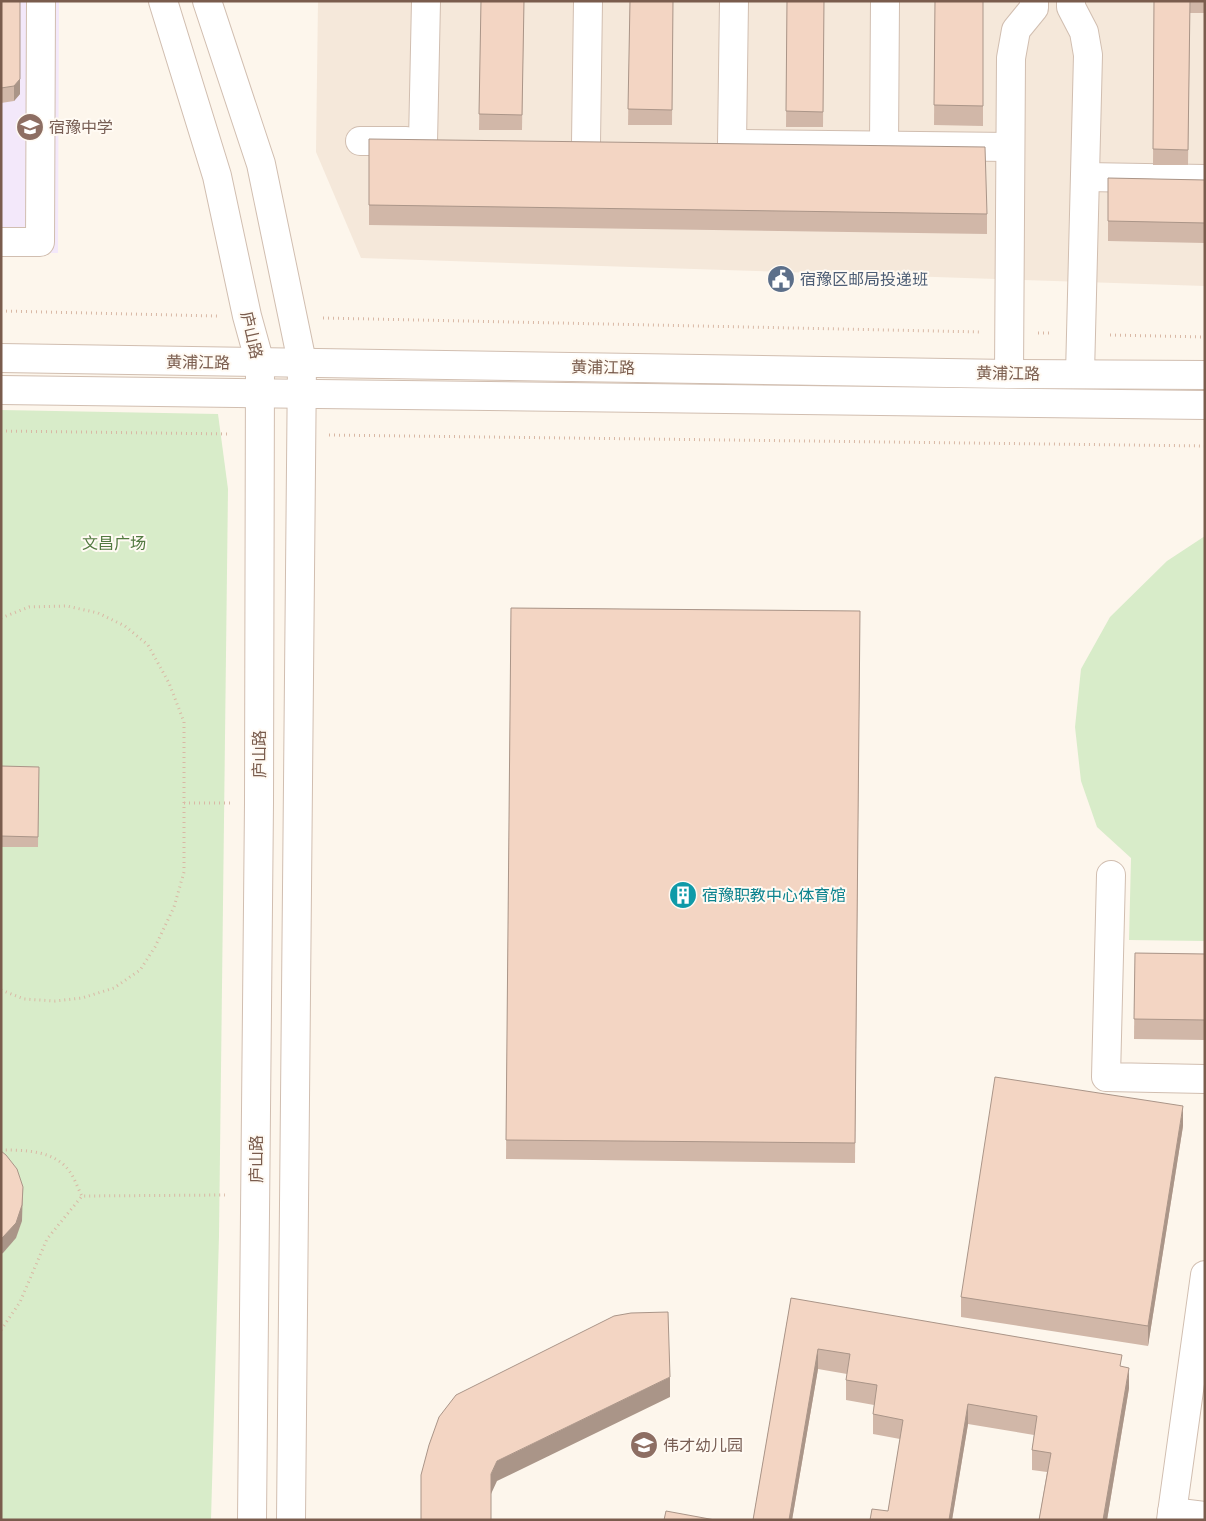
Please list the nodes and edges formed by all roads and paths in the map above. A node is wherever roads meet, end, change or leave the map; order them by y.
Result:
1 (41, 1) edge
2 (163, 1) edge
3 (207, 1) edge
4 (426, 1) edge
5 (588, 1) edge
6 (734, 1) edge
7 (885, 1) edge
8 (1034, 1) edge
9 (1071, 1) edge
10 (360, 141) dead end
11 (423, 142) junction
12 (452, 142) edge
13 (558, 143) edge
14 (703, 144) edge
15 (732, 144) junction
16 (884, 145) junction
17 (1010, 147) junction
18 (1085, 177) junction
19 (1205, 180) edge
20 (1, 242) edge
21 (1, 311) edge
22 (248, 316) junction
23 (293, 317) junction
24 (1009, 332) junction
25 (1081, 334) junction
26 (1205, 337) edge
27 (1, 358) edge
28 (302, 362) junction
29 (260, 363) junction
30 (1009, 374) junction
31 (1080, 374) junction
32 (1205, 375) edge
33 (1, 390) edge
34 (259, 393) junction
35 (301, 393) junction
36 (1205, 405) edge
37 (1, 431) edge
38 (259, 434) junction
39 (301, 435) junction
40 (1205, 446) edge
41 (1, 618) edge
42 (184, 803) junction
43 (259, 803) junction
44 (1111, 875) dead end
45 (1, 990) edge
46 (1205, 1079) edge
47 (1, 1150) edge
48 (256, 1195) junction
49 (82, 1196) junction
50 (1205, 1275) edge
51 (1, 1330) edge
52 (1171, 1516) edge
53 (1205, 1516) edge
54 (252, 1520) edge
55 (291, 1520) edge

1 - 20 street
2 - 22 street, 庐山路
3 - 23 street
4 - 11 street
5 - 13 street
6 - 15 street
7 - 16 street
8 - 17 street
9 - 18 street
10 - 11 street
11 - 12 street
14 - 15 street
15 - 16 street
16 - 17 street
17 - 24 street
18 - 19 street
18 - 25 street
21 - 22 path
22 - 29 street, 庐山路
23 - 24 path
23 - 28 street
24 - 25 path
24 - 30 street
25 - 26 path
25 - 31 street
27 - 29 street, 黄浦江路
28 - 29 street, 黄浦江路
28 - 30 street, 黄浦江路
28 - 35 street
29 - 34 street, 庐山路
30 - 31 street, 黄浦江路
31 - 32 street, 黄浦江路
33 - 34 street, 黄浦江路
34 - 35 street, 黄浦江路
34 - 38 street, 庐山路
35 - 36 street, 黄浦江路
35 - 39 street
37 - 38 path
38 - 43 street, 庐山路
39 - 40 path
39 - 55 street
41 - 42 path
42 - 43 path
42 - 45 path
43 - 48 street, 庐山路
44 - 46 street
47 - 49 path
48 - 49 path
48 - 54 street, 庐山路
49 - 51 path
50 - 52 street
52 - 53 street

